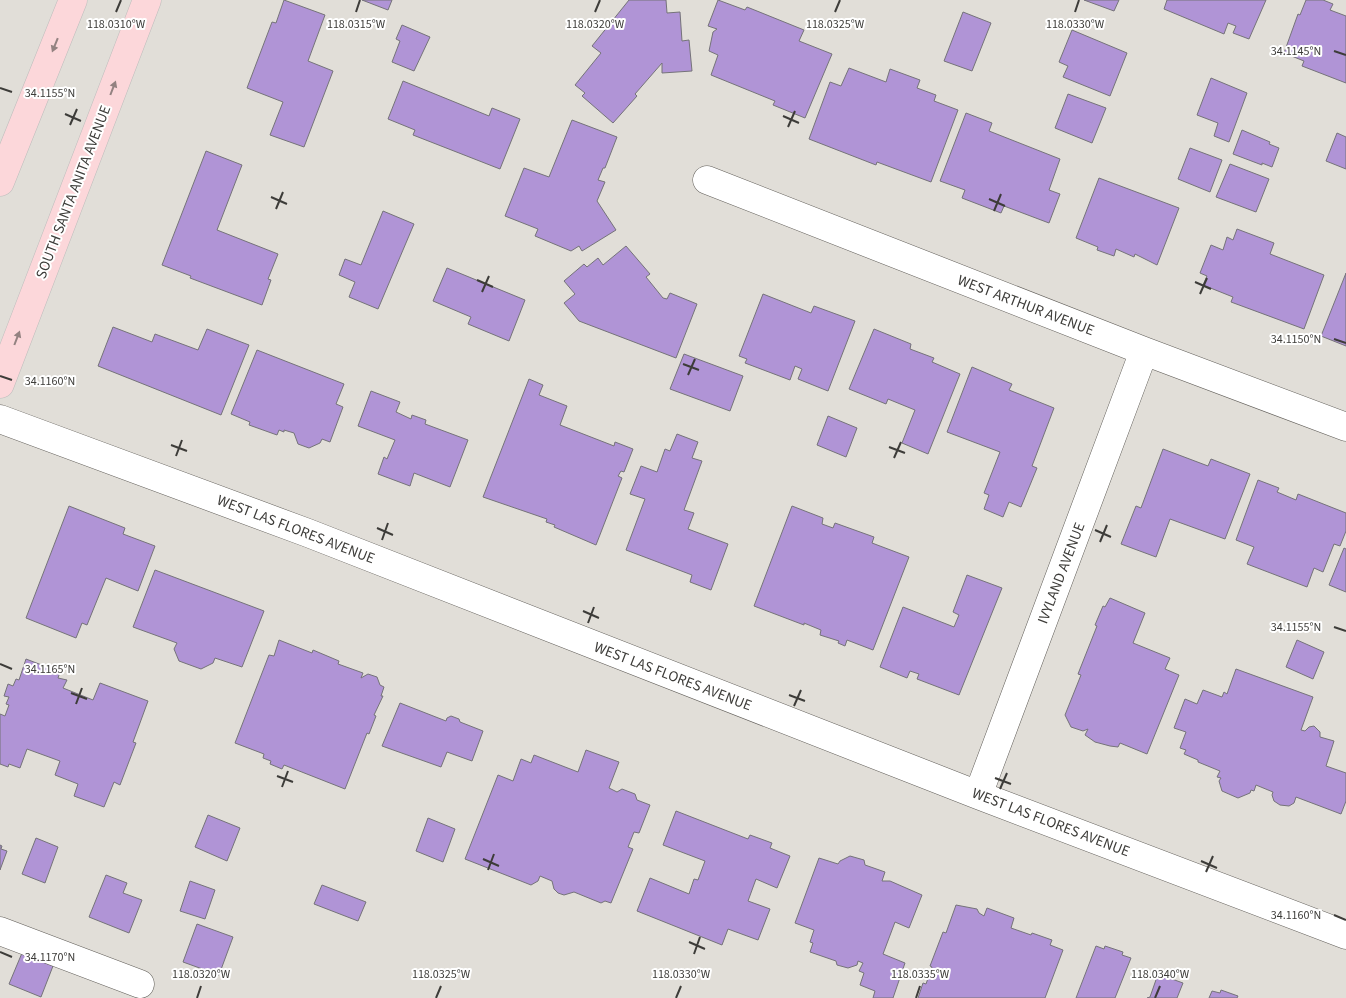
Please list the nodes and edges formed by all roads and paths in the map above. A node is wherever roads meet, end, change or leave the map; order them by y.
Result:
1 (73, 0) edge
2 (147, 0) edge
3 (707, 180) dead end
4 (0, 182) edge
5 (1144, 351) junction
6 (0, 384) edge
7 (0, 419) edge
8 (1346, 427) edge
9 (978, 795) junction
10 (0, 931) edge
11 (1346, 935) edge
12 (140, 984) dead end

1 -> 4 main road
6 -> 2 main road, SOUTH SANTA ANITA AVENUE
3 - 5 street, WEST ARTHUR AVENUE
5 - 8 street, WEST ARTHUR AVENUE
5 - 9 street, IVYLAND AVENUE
7 - 9 street, WEST LAS FLORES AVENUE
9 - 11 street, WEST LAS FLORES AVENUE
10 - 12 street

